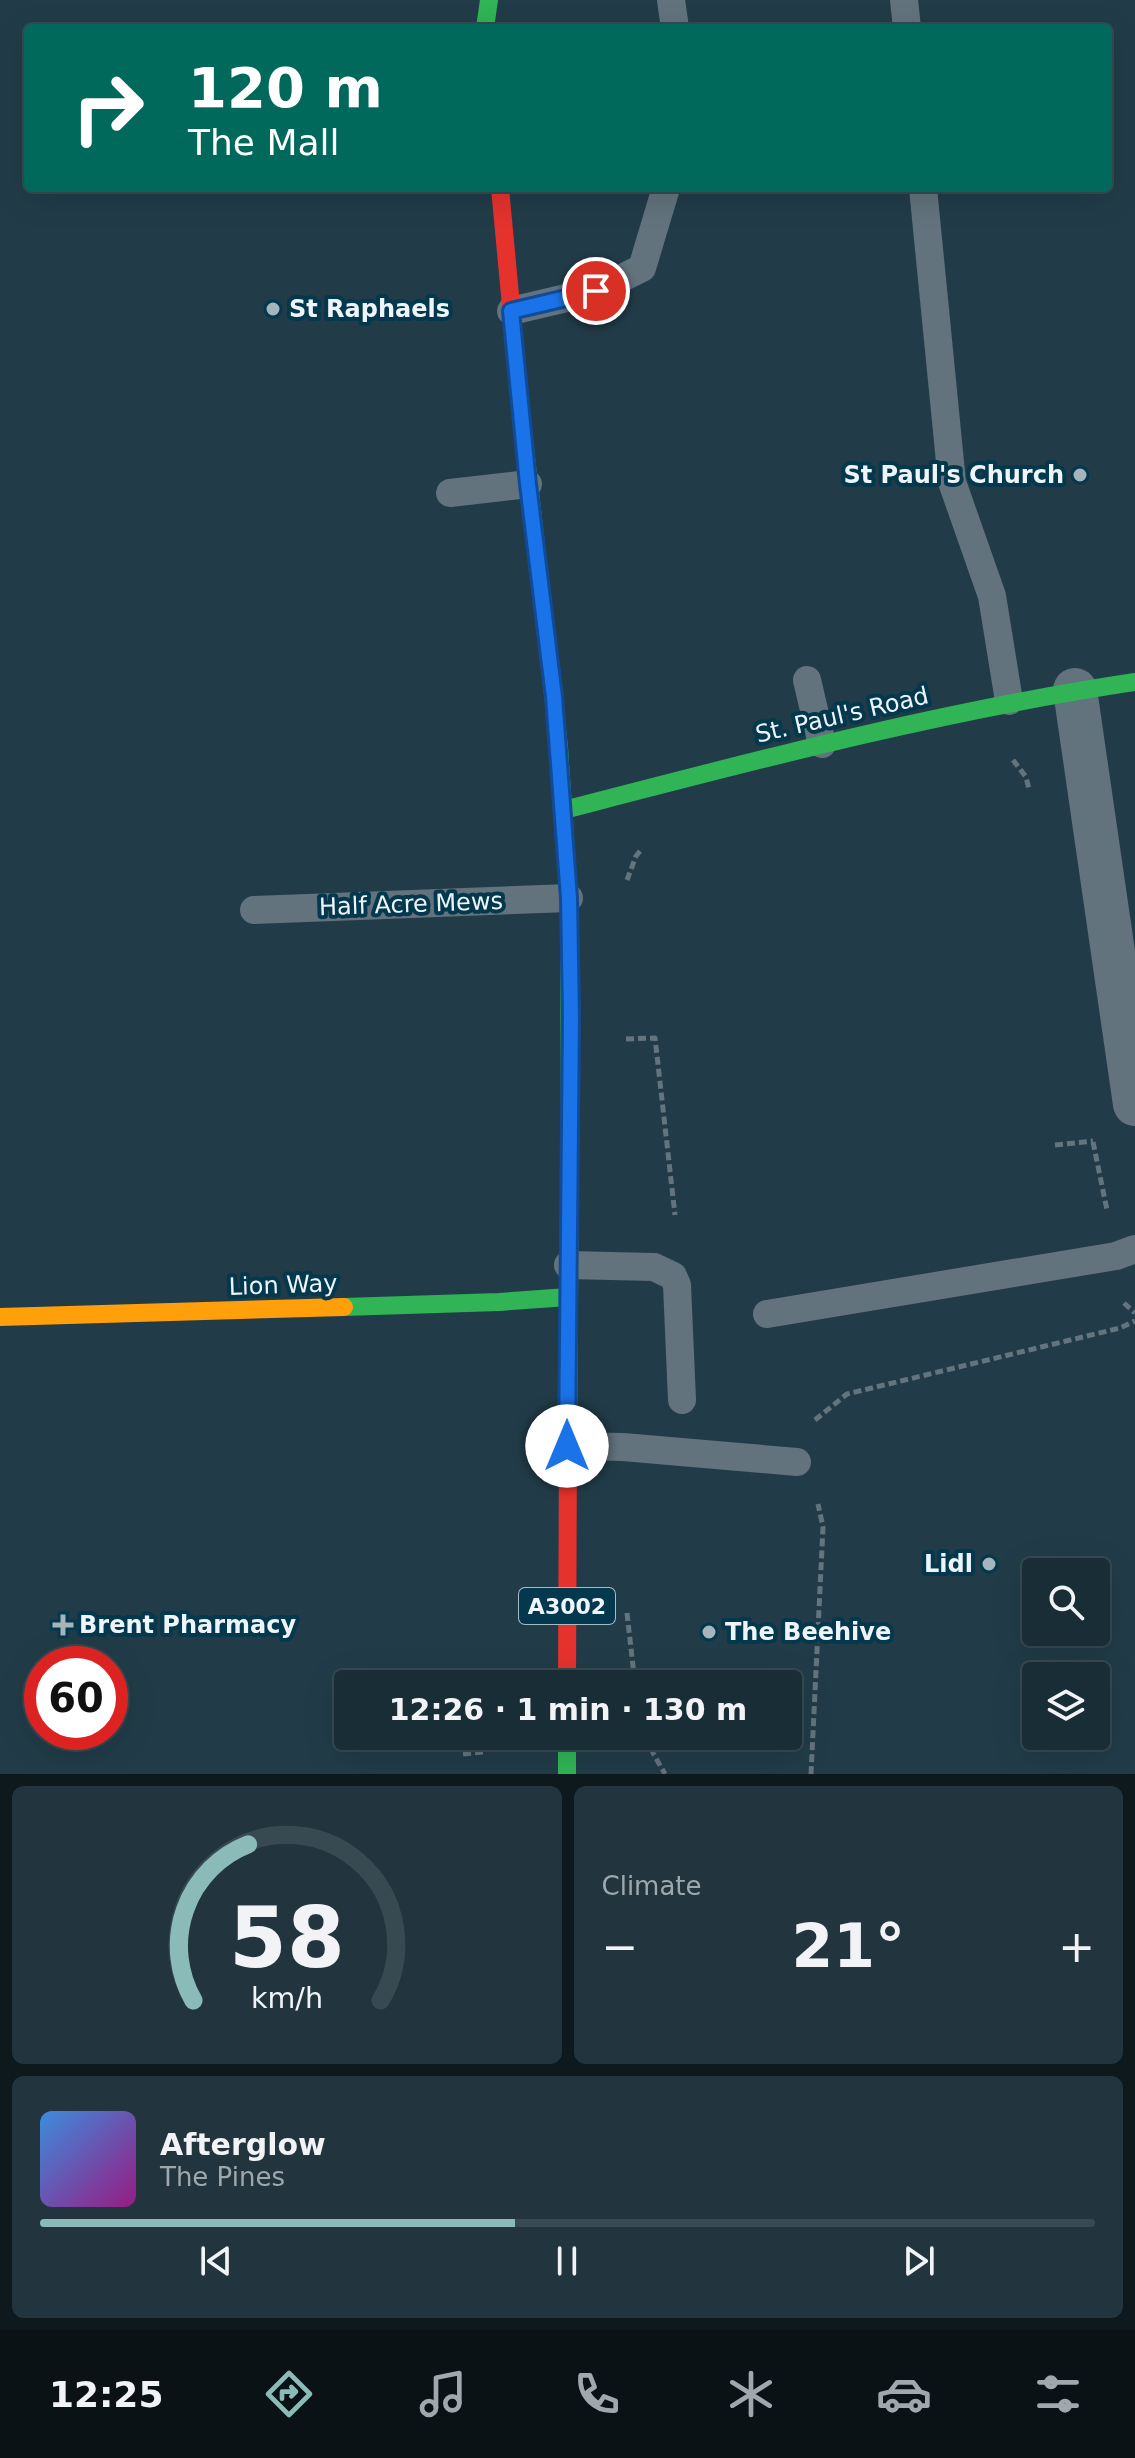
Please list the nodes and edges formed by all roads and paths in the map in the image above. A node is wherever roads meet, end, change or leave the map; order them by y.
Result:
1 (489, 0) edge
2 (671, 0) edge
3 (904, 0) edge
4 (486, 24) edge
5 (674, 24) edge
6 (907, 24) edge
7 (500, 192) edge
8 (665, 192) edge
9 (923, 192) edge
10 (511, 311) junction
11 (528, 484) junction
12 (450, 493) dead end
13 (807, 680) dead end
14 (1135, 682) edge
15 (1075, 690) junction
16 (1009, 701) junction
17 (822, 744) junction
18 (564, 810) junction
19 (569, 898) junction
20 (254, 910) dead end
21 (626, 1039) dead end
22 (1135, 1104) edge
23 (1093, 1141) dead end
24 (1055, 1145) dead end
25 (675, 1215) dead end
26 (1135, 1249) edge
27 (568, 1265) junction
28 (568, 1297) junction
29 (767, 1314) dead end
30 (0, 1317) edge
31 (1135, 1321) edge
32 (682, 1400) dead end
33 (567, 1446) junction
34 (797, 1462) junction
35 (567, 1670) edge
36 (486, 1750) edge
37 (567, 1750) edge
38 (652, 1750) edge
39 (463, 1754) dead end
40 (567, 1774) edge
41 (665, 1774) edge
42 (811, 1774) edge

1 - 4 main road
2 - 5 lane
3 - 6 lane
7 - 10 main road, A3002
8 - 10 lane
9 - 16 lane
10 - 11 main road, A3002
11 - 12 lane
11 - 18 main road, A3002
13 - 17 lane
14 - 15 main road, St. Paul's Road
15 - 16 main road, St. Paul's Road
15 - 22 street
16 - 17 main road, St. Paul's Road
17 - 18 main road, St. Paul's Road
18 - 19 main road, A3002
19 - 20 lane, Half Acre Mews
19 - 27 main road, A3002
21 - 25 path
23 - 24 path
26 - 29 lane
27 - 28 main road, A3002
27 - 32 lane
28 - 30 main road, Lion Way
28 - 33 main road, A3002
31 - 34 path
33 - 34 lane
33 - 35 main road, A3002
34 - 42 path
36 - 39 path
37 - 40 main road
38 - 41 path

